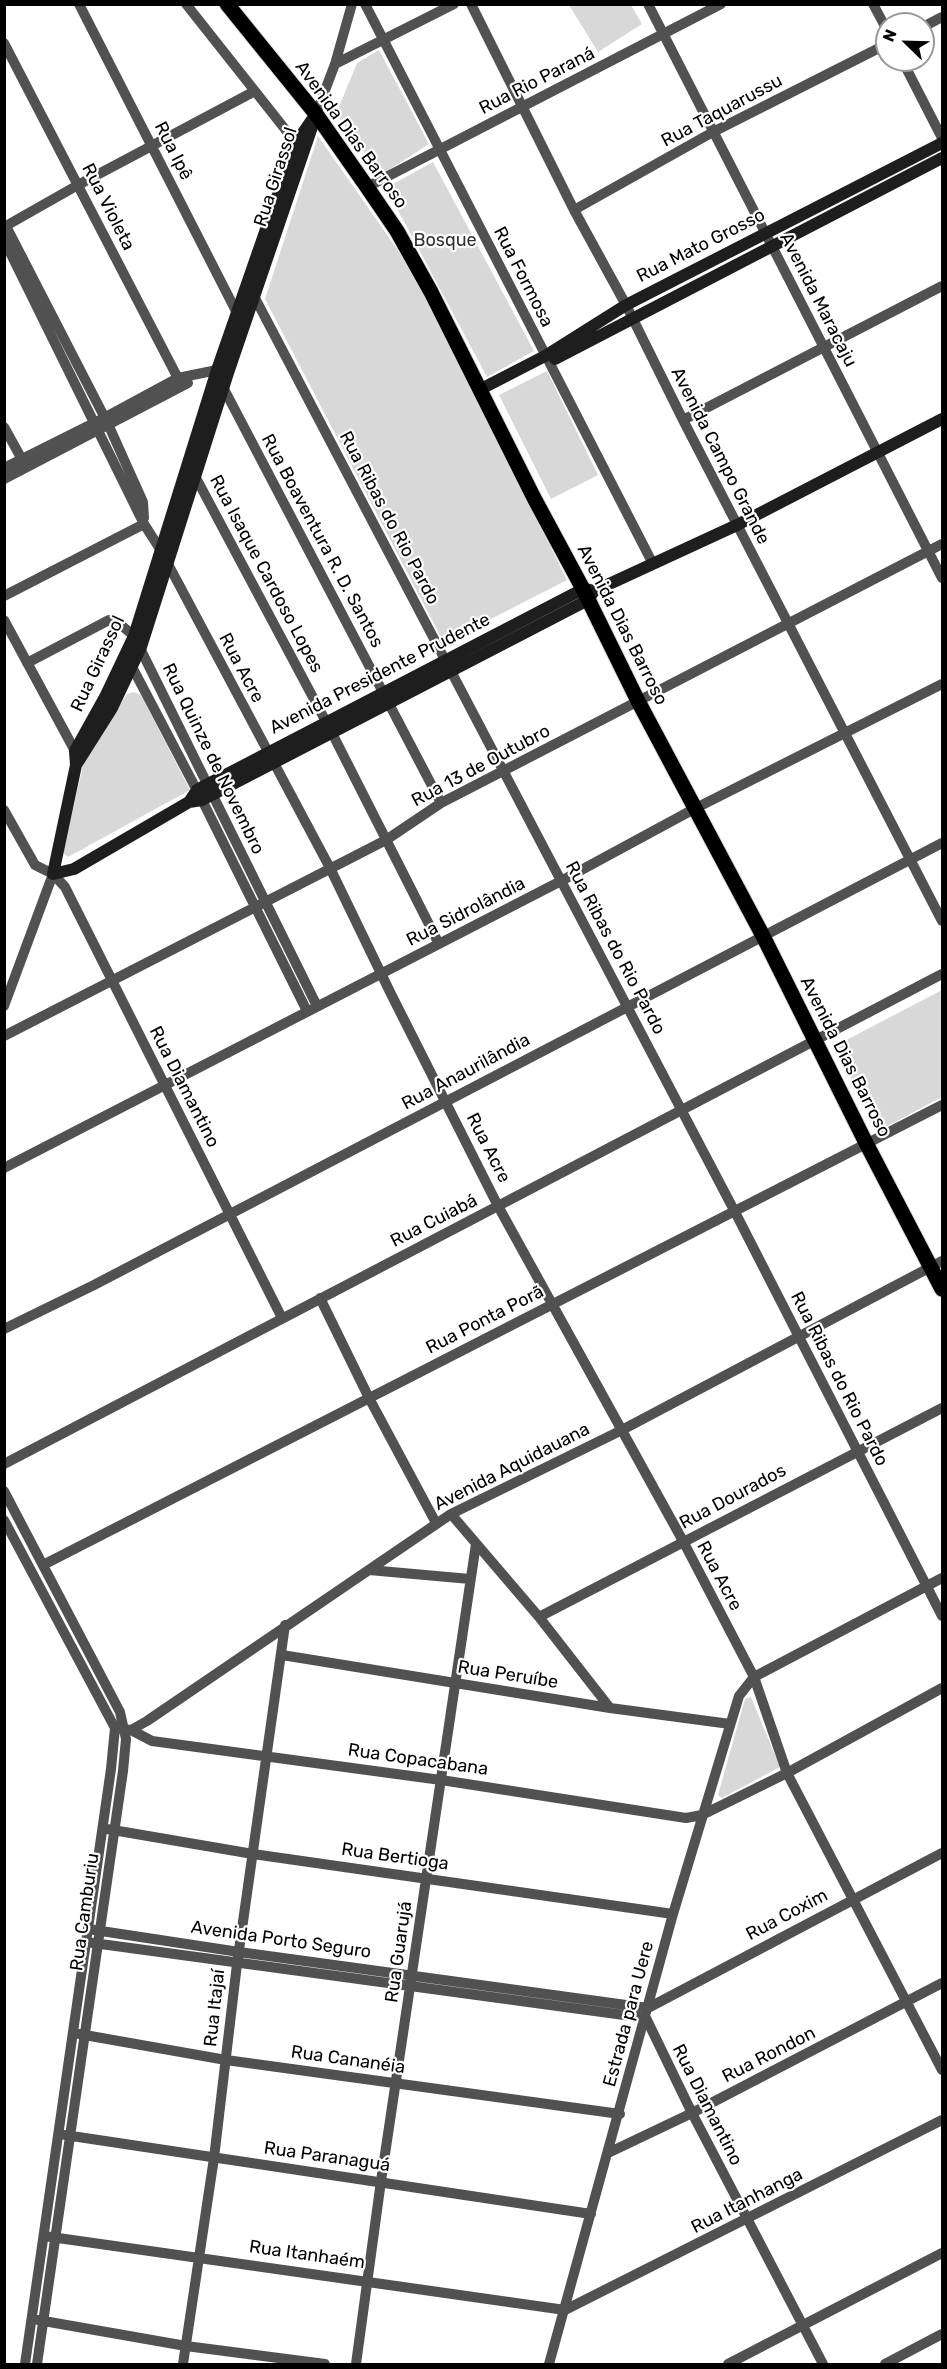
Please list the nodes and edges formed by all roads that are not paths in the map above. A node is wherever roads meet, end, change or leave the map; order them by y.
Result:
1 (79, 4) edge
2 (186, 4) edge
3 (227, 4) edge
4 (352, 4) edge
5 (365, 4) edge
6 (454, 4) edge
7 (471, 4) edge
8 (648, 4) edge
9 (721, 4) edge
10 (663, 34) junction
11 (384, 40) junction
12 (4, 43) edge
13 (875, 50) edge
14 (334, 64) junction
15 (908, 72) edge
16 (255, 91) junction
17 (522, 108) junction
18 (316, 114) junction
19 (713, 132) junction
20 (942, 138) edge
21 (296, 143) junction
22 (942, 143) edge
23 (151, 145) junction
24 (440, 149) junction
25 (942, 158) edge
26 (78, 185) junction
27 (368, 187) junction
28 (574, 210) junction
29 (5, 227) edge
30 (769, 239) junction
31 (4, 240) edge
32 (942, 286) edge
33 (255, 298) junction
34 (626, 305) junction
35 (237, 313) junction
36 (631, 318) junction
37 (824, 347) junction
38 (547, 359) junction
39 (223, 371) junction
40 (180, 382) junction
41 (224, 389) junction
42 (483, 392) junction
43 (942, 419) edge
44 (683, 420) junction
45 (101, 424) junction
46 (4, 427) edge
47 (878, 453) junction
48 (24, 463) junction
49 (4, 468) edge
50 (195, 476) junction
51 (4, 479) edge
52 (144, 524) junction
53 (737, 525) junction
54 (942, 544) edge
55 (160, 549) junction
56 (928, 551) junction
57 (167, 563) junction
58 (653, 564) junction
59 (942, 578) edge
60 (588, 593) junction
61 (4, 596) edge
62 (4, 620) edge
63 (788, 623) junction
64 (134, 636) junction
65 (141, 647) junction
66 (124, 652) junction
67 (27, 663) junction
68 (131, 665) junction
69 (449, 666) junction
70 (942, 684) edge
71 (386, 698) junction
72 (638, 701) junction
73 (329, 728) junction
74 (846, 735) junction
75 (78, 757) junction
76 (270, 758) junction
77 (504, 772) junction
78 (204, 792) junction
79 (441, 803) junction
80 (694, 809) junction
81 (4, 810) edge
82 (386, 840) junction
83 (942, 843) edge
84 (910, 860) junction
85 (330, 868) junction
86 (53, 874) junction
87 (561, 881) junction
88 (260, 904) junction
89 (942, 921) edge
90 (763, 936) junction
91 (439, 944) junction
92 (381, 974) junction
93 (942, 974) edge
94 (9, 981) edge
95 (112, 981) junction
96 (4, 1006) edge
97 (627, 1007) junction
98 (312, 1009) junction
99 (4, 1036) edge
100 (815, 1040) junction
101 (165, 1085) junction
102 (446, 1102) junction
103 (942, 1105) edge
104 (681, 1110) junction
105 (866, 1143) junction
106 (4, 1168) edge
107 (498, 1206) junction
108 (735, 1212) junction
109 (230, 1214) junction
110 (937, 1264) edge
111 (942, 1288) edge
112 (320, 1298) junction
113 (552, 1305) junction
114 (282, 1318) junction
115 (4, 1329) edge
116 (799, 1337) junction
117 (369, 1398) junction
118 (942, 1408) edge
119 (620, 1431) junction
120 (857, 1450) junction
121 (4, 1464) edge
122 (4, 1491) edge
123 (451, 1514) junction
124 (4, 1520) edge
125 (436, 1523) junction
126 (683, 1541) junction
127 (476, 1544) junction
128 (43, 1565) junction
129 (369, 1570) junction
130 (942, 1578) edge
131 (470, 1579) junction
132 (928, 1586) junction
133 (942, 1616) edge
134 (539, 1617) junction
135 (285, 1625) junction
136 (86, 1647) junction
137 (75, 1653) junction
138 (282, 1655) junction
139 (754, 1677) junction
140 (454, 1683) junction
141 (942, 1688) edge
142 (610, 1708) junction
143 (730, 1724) junction
144 (123, 1729) junction
145 (267, 1756) junction
146 (787, 1773) junction
147 (441, 1780) junction
148 (702, 1815) junction
149 (108, 1830) junction
150 (942, 1852) edge
151 (253, 1854) junction
152 (426, 1878) junction
153 (853, 1898) junction
154 (673, 1914) junction
155 (94, 1930) junction
156 (86, 1942) junction
157 (98, 1944) junction
158 (239, 1952) junction
159 (237, 1964) junction
160 (412, 1975) junction
161 (942, 1983) edge
162 (410, 1987) junction
163 (907, 2002) junction
164 (647, 2013) junction
165 (79, 2034) junction
166 (226, 2060) junction
167 (942, 2070) edge
168 (397, 2084) junction
169 (692, 2113) junction
170 (620, 2114) junction
171 (942, 2120) edge
172 (64, 2135) junction
173 (608, 2153) junction
174 (214, 2158) junction
175 (381, 2181) junction
176 (591, 2214) junction
177 (747, 2220) junction
178 (50, 2237) junction
179 (942, 2253) edge
180 (199, 2256) junction
181 (369, 2281) junction
182 (565, 2310) junction
183 (32, 2319) junction
184 (44, 2321) junction
185 (804, 2325) junction
186 (942, 2334) edge
187 (186, 2346) junction
188 (25, 2364) edge
189 (37, 2364) edge
190 (183, 2364) edge
191 (325, 2364) edge
192 (356, 2364) edge
193 (549, 2364) edge
194 (728, 2364) edge
195 (823, 2364) edge
196 (885, 2364) edge

1 - 23 street, Rua Ipê
2 - 16 street
3 - 18 main road, Avenida Dias Barroso
4 - 14 street
5 - 11 street, Rua Formosa
6 - 11 street
7 - 17 street, Avenida Campo Grande
8 - 10 street, Avenida Maracaju
9 - 10 street, Rua Rio Paraná
10 - 17 street, Rua Rio Paraná
10 - 19 street, Avenida Maracaju
11 - 14 street
11 - 24 street, Rua Formosa
12 - 26 street, Rua Violeta
13 - 19 street, Rua Taquarussu
14 - 18 street
15 - 20 street
16 - 21 street
16 - 23 street
17 - 24 street, Rua Rio Paraná
17 - 28 street, Avenida Campo Grande
18 - 21 street, Rua Girassol
18 - 27 main road, Avenida Dias Barroso
18 - 33 street, Rua Girassol
19 - 28 street, Rua Taquarussu
19 - 30 street, Avenida Maracaju
21 - 35 street, Rua Girassol
22 - 30 street, Rua Mato Grosso
23 - 26 street
23 - 35 street, Rua Ipê
24 - 27 street, Rua Rio Paraná
24 - 38 street, Rua Formosa
25 - 30 street, Rua Mato Grosso
26 - 29 street
26 - 40 street, Rua Violeta
27 - 42 main road, Avenida Dias Barroso
28 - 34 street, Avenida Campo Grande
29 - 45 street
30 - 34 street, Rua Mato Grosso
30 - 36 street, Rua Mato Grosso
30 - 37 street, Avenida Maracaju
31 - 45 street, Rua Acre
32 - 37 street
33 - 39 street, Rua Girassol
33 - 69 street, Rua Ribas do Rio Pardo
34 - 36 street, Avenida Campo Grande
34 - 38 street, Rua Mato Grosso
35 - 39 street, Rua Girassol
36 - 38 street, Rua Mato Grosso
36 - 44 street, Avenida Campo Grande
37 - 44 street
37 - 47 street, Avenida Maracaju
38 - 42 street, Rua Mato Grosso
38 - 58 street, Rua Formosa
39 - 40 street
39 - 41 street, Rua Girassol
39 - 55 street, Rua Girassol
40 - 45 street
41 - 50 street, Rua Girassol
41 - 71 street, Rua Boaventura R. D. Santos
42 - 60 main road, Avenida Dias Barroso
43 - 47 street, Avenida Presidente Prudente
44 - 53 street, Avenida Campo Grande
45 - 48 street
45 - 52 street, Rua Acre
46 - 48 street
47 - 53 street, Avenida Presidente Prudente
47 - 56 street, Avenida Maracaju
48 - 49 street
48 - 51 street
50 - 57 street, Rua Girassol
50 - 73 street, Rua Isaque Cardoso Lopes
52 - 55 street, Rua Acre
52 - 61 street
53 - 58 street, Avenida Presidente Prudente
53 - 63 street, Avenida Campo Grande
54 - 56 street, Rua 13 de Outubro
55 - 57 street, Rua Acre
55 - 64 street, Rua Girassol
56 - 59 street, Avenida Maracaju
56 - 63 street, Rua 13 de Outubro
57 - 65 street, Rua Girassol
57 - 76 street, Rua Acre
58 - 60 street, Avenida Presidente Prudente
60 - 69 street, Avenida Presidente Prudente
60 - 72 main road, Avenida Dias Barroso
62 - 67 street
63 - 72 street, Rua 13 de Outubro
63 - 74 street, Avenida Campo Grande
64 - 65 street, Rua Quinze de Novembro
64 - 66 street, Rua Girassol
64 - 67 street, Rua Quinze de Novembro
65 - 68 street, Rua Girassol
65 - 78 street, Rua Quinze de Novembro
66 - 68 street, Rua Quinze de Novembro
66 - 75 street, Rua Girassol
67 - 75 street
68 - 75 street, Rua Girassol
68 - 78 street, Rua Quinze de Novembro
69 - 71 street, Avenida Presidente Prudente
69 - 77 street, Rua Ribas do Rio Pardo
70 - 74 street, Rua Sidrolândia
71 - 73 street, Avenida Presidente Prudente
71 - 79 street, Rua Boaventura R. D. Santos
72 - 77 street, Rua 13 de Outubro
72 - 80 main road, Avenida Dias Barroso
73 - 76 street, Avenida Presidente Prudente
73 - 82 street, Rua Isaque Cardoso Lopes
74 - 80 street, Rua Sidrolândia
74 - 84 street, Avenida Campo Grande
75 - 86 street, Rua Girassol
76 - 78 street, Avenida Presidente Prudente
76 - 85 street, Rua Acre
77 - 79 street, Rua 13 de Outubro
77 - 87 street, Rua Ribas do Rio Pardo
78 - 86 street, Avenida Presidente Prudente
78 - 88 street, Rua Quinze de Novembro
79 - 82 street, Rua 13 de Outubro
80 - 87 street, Rua Sidrolândia
80 - 90 main road, Avenida Dias Barroso
81 - 86 street, Rua Diamantino
82 - 85 street, Rua 13 de Outubro
82 - 91 street, Rua Isaque Cardoso Lopes
83 - 84 street, Rua Anaurilândia
84 - 89 street, Avenida Campo Grande
84 - 90 street, Rua Anaurilândia
85 - 88 street, Rua 13 de Outubro
85 - 92 street, Rua Acre
86 - 94 street, Rua Girassol
86 - 95 street, Rua Diamantino
87 - 91 street, Rua Sidrolândia
87 - 97 street, Rua Ribas do Rio Pardo
88 - 95 street, Rua 13 de Outubro
88 - 98 street, Rua Quinze de Novembro
90 - 97 street, Rua Anaurilândia
90 - 100 main road, Avenida Dias Barroso
91 - 92 street, Rua Sidrolândia
92 - 98 street, Rua Sidrolândia
92 - 102 street, Rua Acre
93 - 100 street, Rua Cuiabá
94 - 96 street, Rua Girassol
95 - 99 street, Rua 13 de Outubro
95 - 101 street, Rua Diamantino
97 - 102 street, Rua Anaurilândia
97 - 104 street, Rua Ribas do Rio Pardo
98 - 101 street, Rua Sidrolândia
100 - 104 street, Rua Cuiabá
100 - 105 main road, Avenida Dias Barroso
101 - 106 street, Rua Sidrolândia
101 - 109 street, Rua Diamantino
102 - 107 street, Rua Acre
102 - 109 street, Rua Anaurilândia
103 - 105 street, Rua Ponta Porã
104 - 107 street, Rua Cuiabá
104 - 108 street, Rua Ribas do Rio Pardo
105 - 108 street, Rua Ponta Porã
105 - 110 main road, Avenida Dias Barroso
107 - 112 street, Rua Cuiabá
107 - 113 street, Rua Acre
108 - 113 street, Rua Ponta Porã
108 - 116 street, Rua Ribas do Rio Pardo
109 - 114 street, Rua Diamantino
109 - 115 street, Rua Anaurilândia
110 - 111 main road, Avenida Dias Barroso
110 - 116 street, Avenida Aquidauana
112 - 114 street, Rua Cuiabá
112 - 117 street
113 - 117 street, Rua Ponta Porã
113 - 119 street, Rua Acre
114 - 121 street, Rua Cuiabá
116 - 119 street, Avenida Aquidauana
116 - 120 street, Rua Ribas do Rio Pardo
117 - 125 street
117 - 128 street, Rua Ponta Porã
118 - 120 street, Rua Dourados
119 - 123 street, Avenida Aquidauana
119 - 126 street, Rua Acre
120 - 126 street, Rua Dourados
120 - 132 street, Rua Ribas do Rio Pardo
122 - 128 street, Rua Camburiu
123 - 125 street, Avenida Aquidauana
123 - 127 street
124 - 137 street, Rua Camburiu
125 - 129 street, Avenida Aquidauana
126 - 134 street, Rua Dourados
126 - 139 street, Rua Acre
127 - 131 street, Rua Guarujá
127 - 134 street
128 - 136 street, Rua Camburiu
129 - 131 street
129 - 135 street, Avenida Aquidauana
130 - 132 street
131 - 140 street, Rua Guarujá
132 - 133 street, Rua Ribas do Rio Pardo
132 - 139 street
134 - 142 street
135 - 138 street, Rua Itajaí
135 - 144 street, Avenida Aquidauana
136 - 137 street
136 - 144 street, Rua Camburiu
137 - 144 street, Rua Camburiu
138 - 140 street, Rua Peruíbe
138 - 145 street, Rua Itajaí
139 - 143 street, Estrada para Uere
139 - 146 street, Rua Acre
140 - 142 street, Rua Peruíbe
140 - 147 street, Rua Guarujá
141 - 146 street
142 - 143 street, Rua Peruíbe
143 - 148 street, Estrada para Uere
144 - 145 street, Rua Copacabana
144 - 149 street, Rua Camburiu
145 - 147 street, Rua Copacabana
145 - 151 street, Rua Itajaí
146 - 148 street
146 - 153 street, Rua Acre
147 - 148 street, Rua Copacabana
147 - 152 street, Rua Guarujá
148 - 154 street, Estrada para Uere
149 - 151 street, Rua Bertioga
149 - 155 street, Rua Camburiu
150 - 153 street, Rua Coxim
151 - 152 street, Rua Bertioga
151 - 158 street, Rua Itajaí
152 - 154 street, Rua Bertioga
152 - 160 street, Rua Guarujá
153 - 163 street, Rua Acre
153 - 164 street, Rua Coxim
154 - 164 street, Estrada para Uere
155 - 156 street, Rua Camburiu
155 - 157 street, Rua Camburiu
155 - 158 street, Avenida Porto Seguro
156 - 157 street, Avenida Porto Seguro
156 - 165 street, Rua Camburiu
157 - 159 street, Avenida Porto Seguro
157 - 165 street, Rua Camburiu
158 - 159 street, Rua Itajaí
158 - 160 street, Avenida Porto Seguro
159 - 162 street, Avenida Porto Seguro
159 - 166 street, Rua Itajaí
160 - 162 street, Rua Guarujá
160 - 164 street, Avenida Porto Seguro
161 - 163 street, Rua Rondon
162 - 164 street, Avenida Porto Seguro
162 - 168 street, Rua Guarujá
163 - 167 street, Rua Acre
163 - 169 street, Rua Rondon
164 - 169 street, Rua Diamantino
164 - 170 street, Estrada para Uere
165 - 166 street, Rua Cananéia
165 - 172 street, Rua Camburiu
166 - 168 street, Rua Cananéia
166 - 174 street, Rua Itajaí
168 - 170 street, Rua Cananéia
168 - 175 street, Rua Guarujá
169 - 173 street, Rua Rondon
169 - 177 street, Rua Diamantino
170 - 173 street, Estrada para Uere
171 - 177 street, Rua Itanhanga
172 - 174 street, Rua Paranaguá
172 - 178 street, Rua Camburiu
173 - 176 street, Estrada para Uere
174 - 175 street, Rua Paranaguá
174 - 180 street, Rua Itajaí
175 - 176 street, Rua Paranaguá
175 - 181 street, Rua Guarujá
176 - 182 street, Estrada para Uere
177 - 182 street, Rua Itanhanga
177 - 185 street, Rua Diamantino
178 - 180 street, Rua Itanhaém
178 - 183 street, Rua Camburiu
178 - 184 street, Rua Camburiu
179 - 185 street
180 - 181 street, Rua Itanhaém
180 - 187 street, Rua Itajaí
181 - 182 street, Rua Itanhaém
181 - 192 street, Rua Guarujá
182 - 193 street, Estrada para Uere
183 - 184 street
183 - 188 street, Rua Camburiu
184 - 187 street
184 - 189 street, Rua Camburiu
185 - 194 street
185 - 195 street, Rua Diamantino
186 - 196 street
187 - 190 street, Rua Itajaí
187 - 191 street

